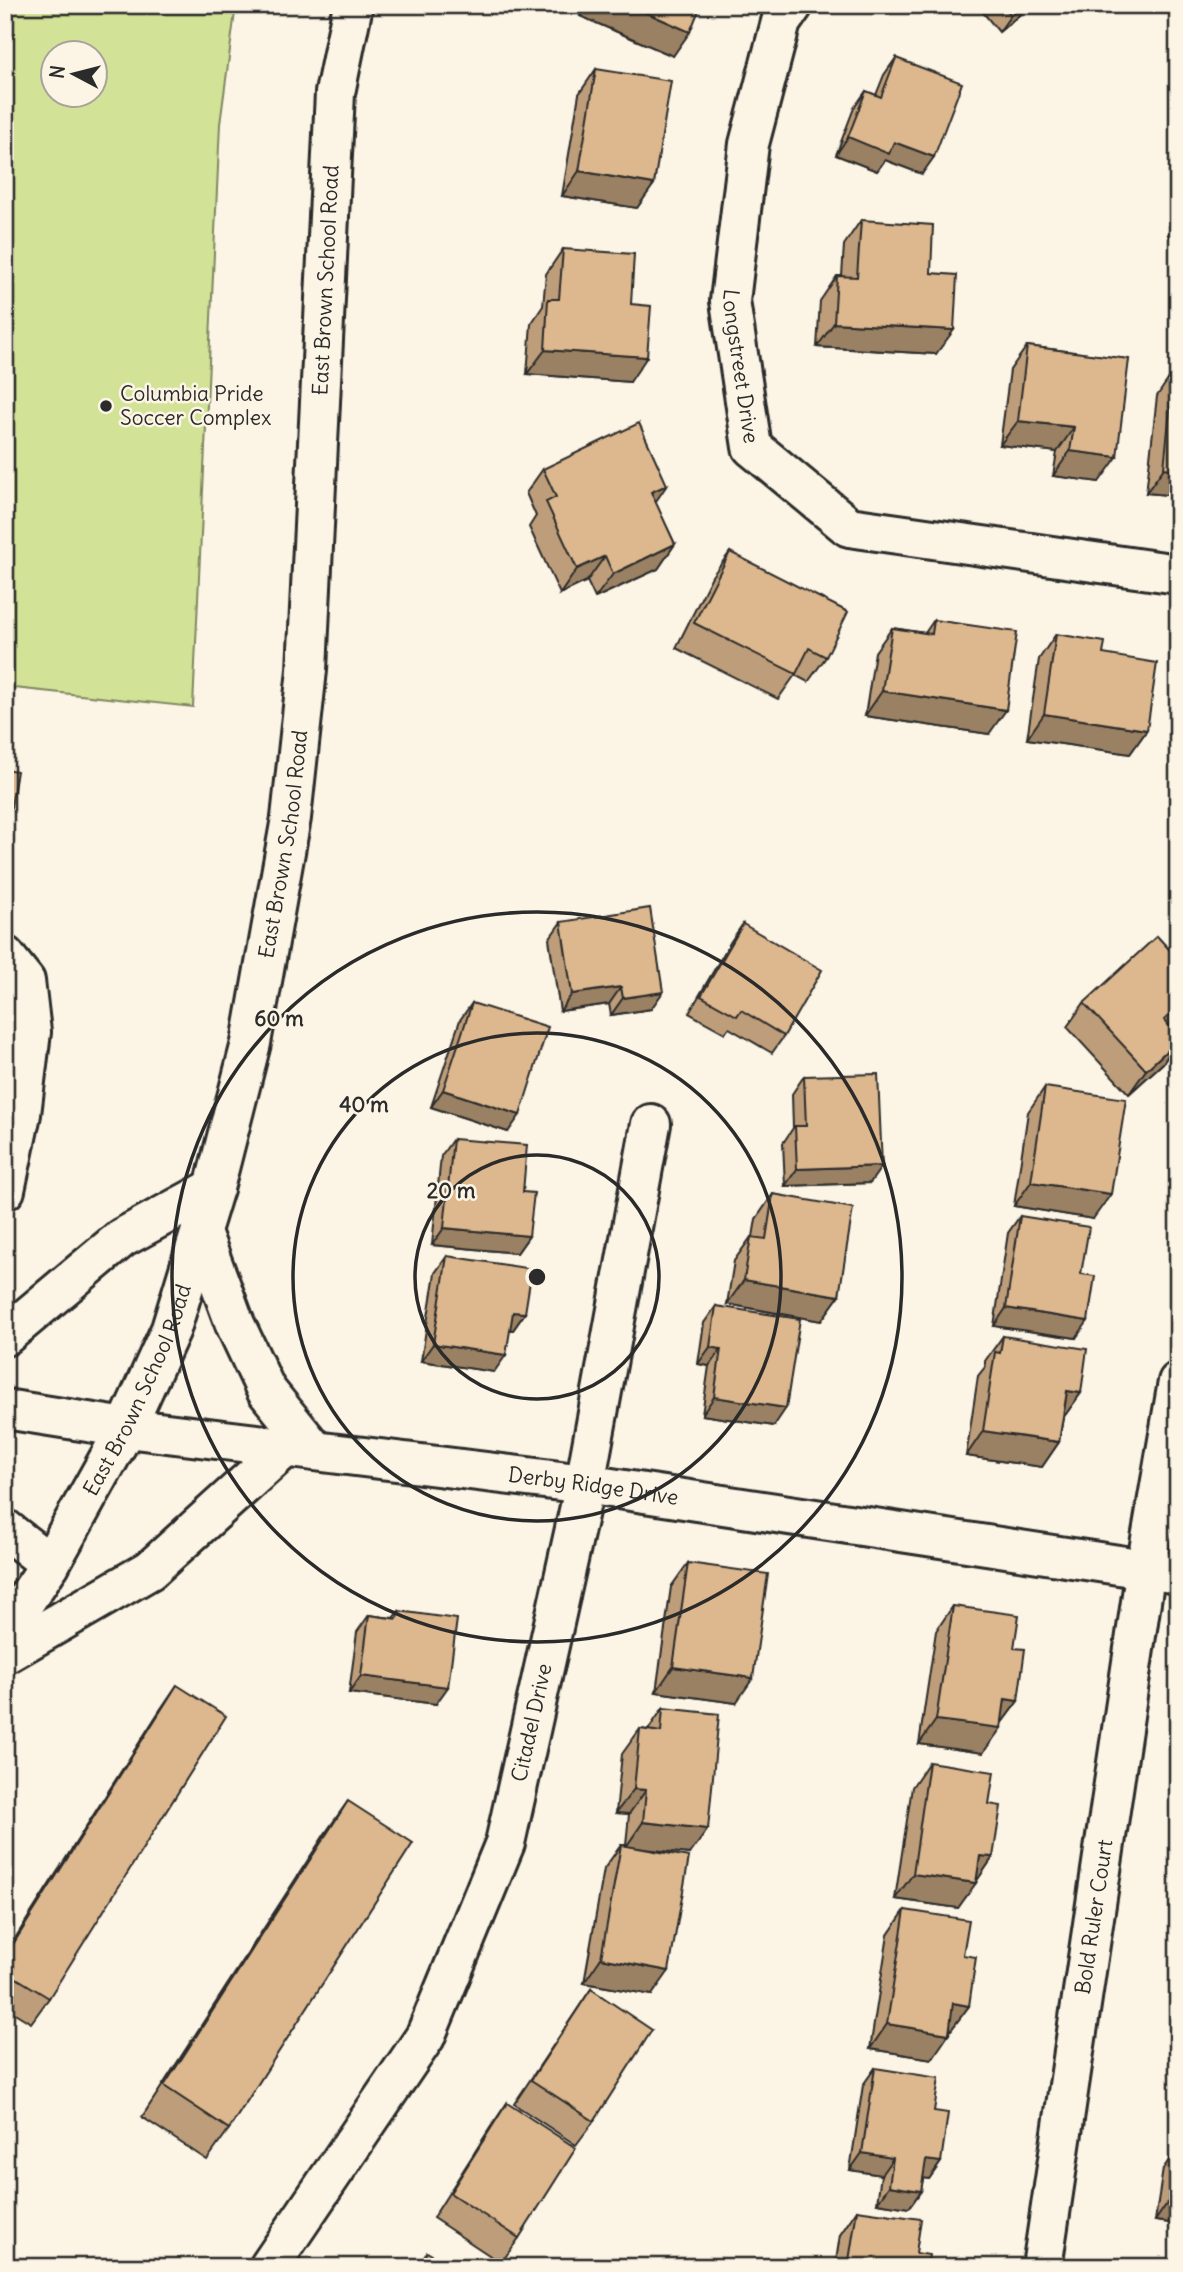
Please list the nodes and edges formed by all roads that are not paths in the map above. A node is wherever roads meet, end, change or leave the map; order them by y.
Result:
1 (353, 5) edge
2 (793, 5) edge
3 (1178, 574) edge
4 (5, 956) edge
5 (651, 1124) dead end
6 (214, 1188) junction
7 (5, 1190) edge
8 (201, 1232) junction
9 (5, 1336) edge
10 (1178, 1382) edge
11 (5, 1409) edge
12 (126, 1428) junction
13 (300, 1449) junction
14 (585, 1484) junction
15 (5, 1529) edge
16 (50, 1564) junction
17 (1162, 1571) edge
18 (5, 1631) edge
19 (5, 1654) edge
20 (269, 2267) edge
21 (1042, 2267) edge

1 - 6 street, East Brown School Road
2 - 3 street, Longstreet Drive
4 - 7 street
5 - 14 street, Citadel Drive
6 - 8 street, East Brown School Road
6 - 9 street
8 - 12 street, East Brown School Road
8 - 13 street
10 - 17 street, Bold Ruler Court
11 - 12 street, Derby Ridge Drive
12 - 13 street, Derby Ridge Drive
12 - 16 street, East Brown School Road
13 - 14 street, Derby Ridge Drive
13 - 19 street
14 - 17 street, Derby Ridge Drive
14 - 20 street, Citadel Drive
15 - 16 street
16 - 18 street, East Brown School Road
17 - 21 street, Bold Ruler Court

